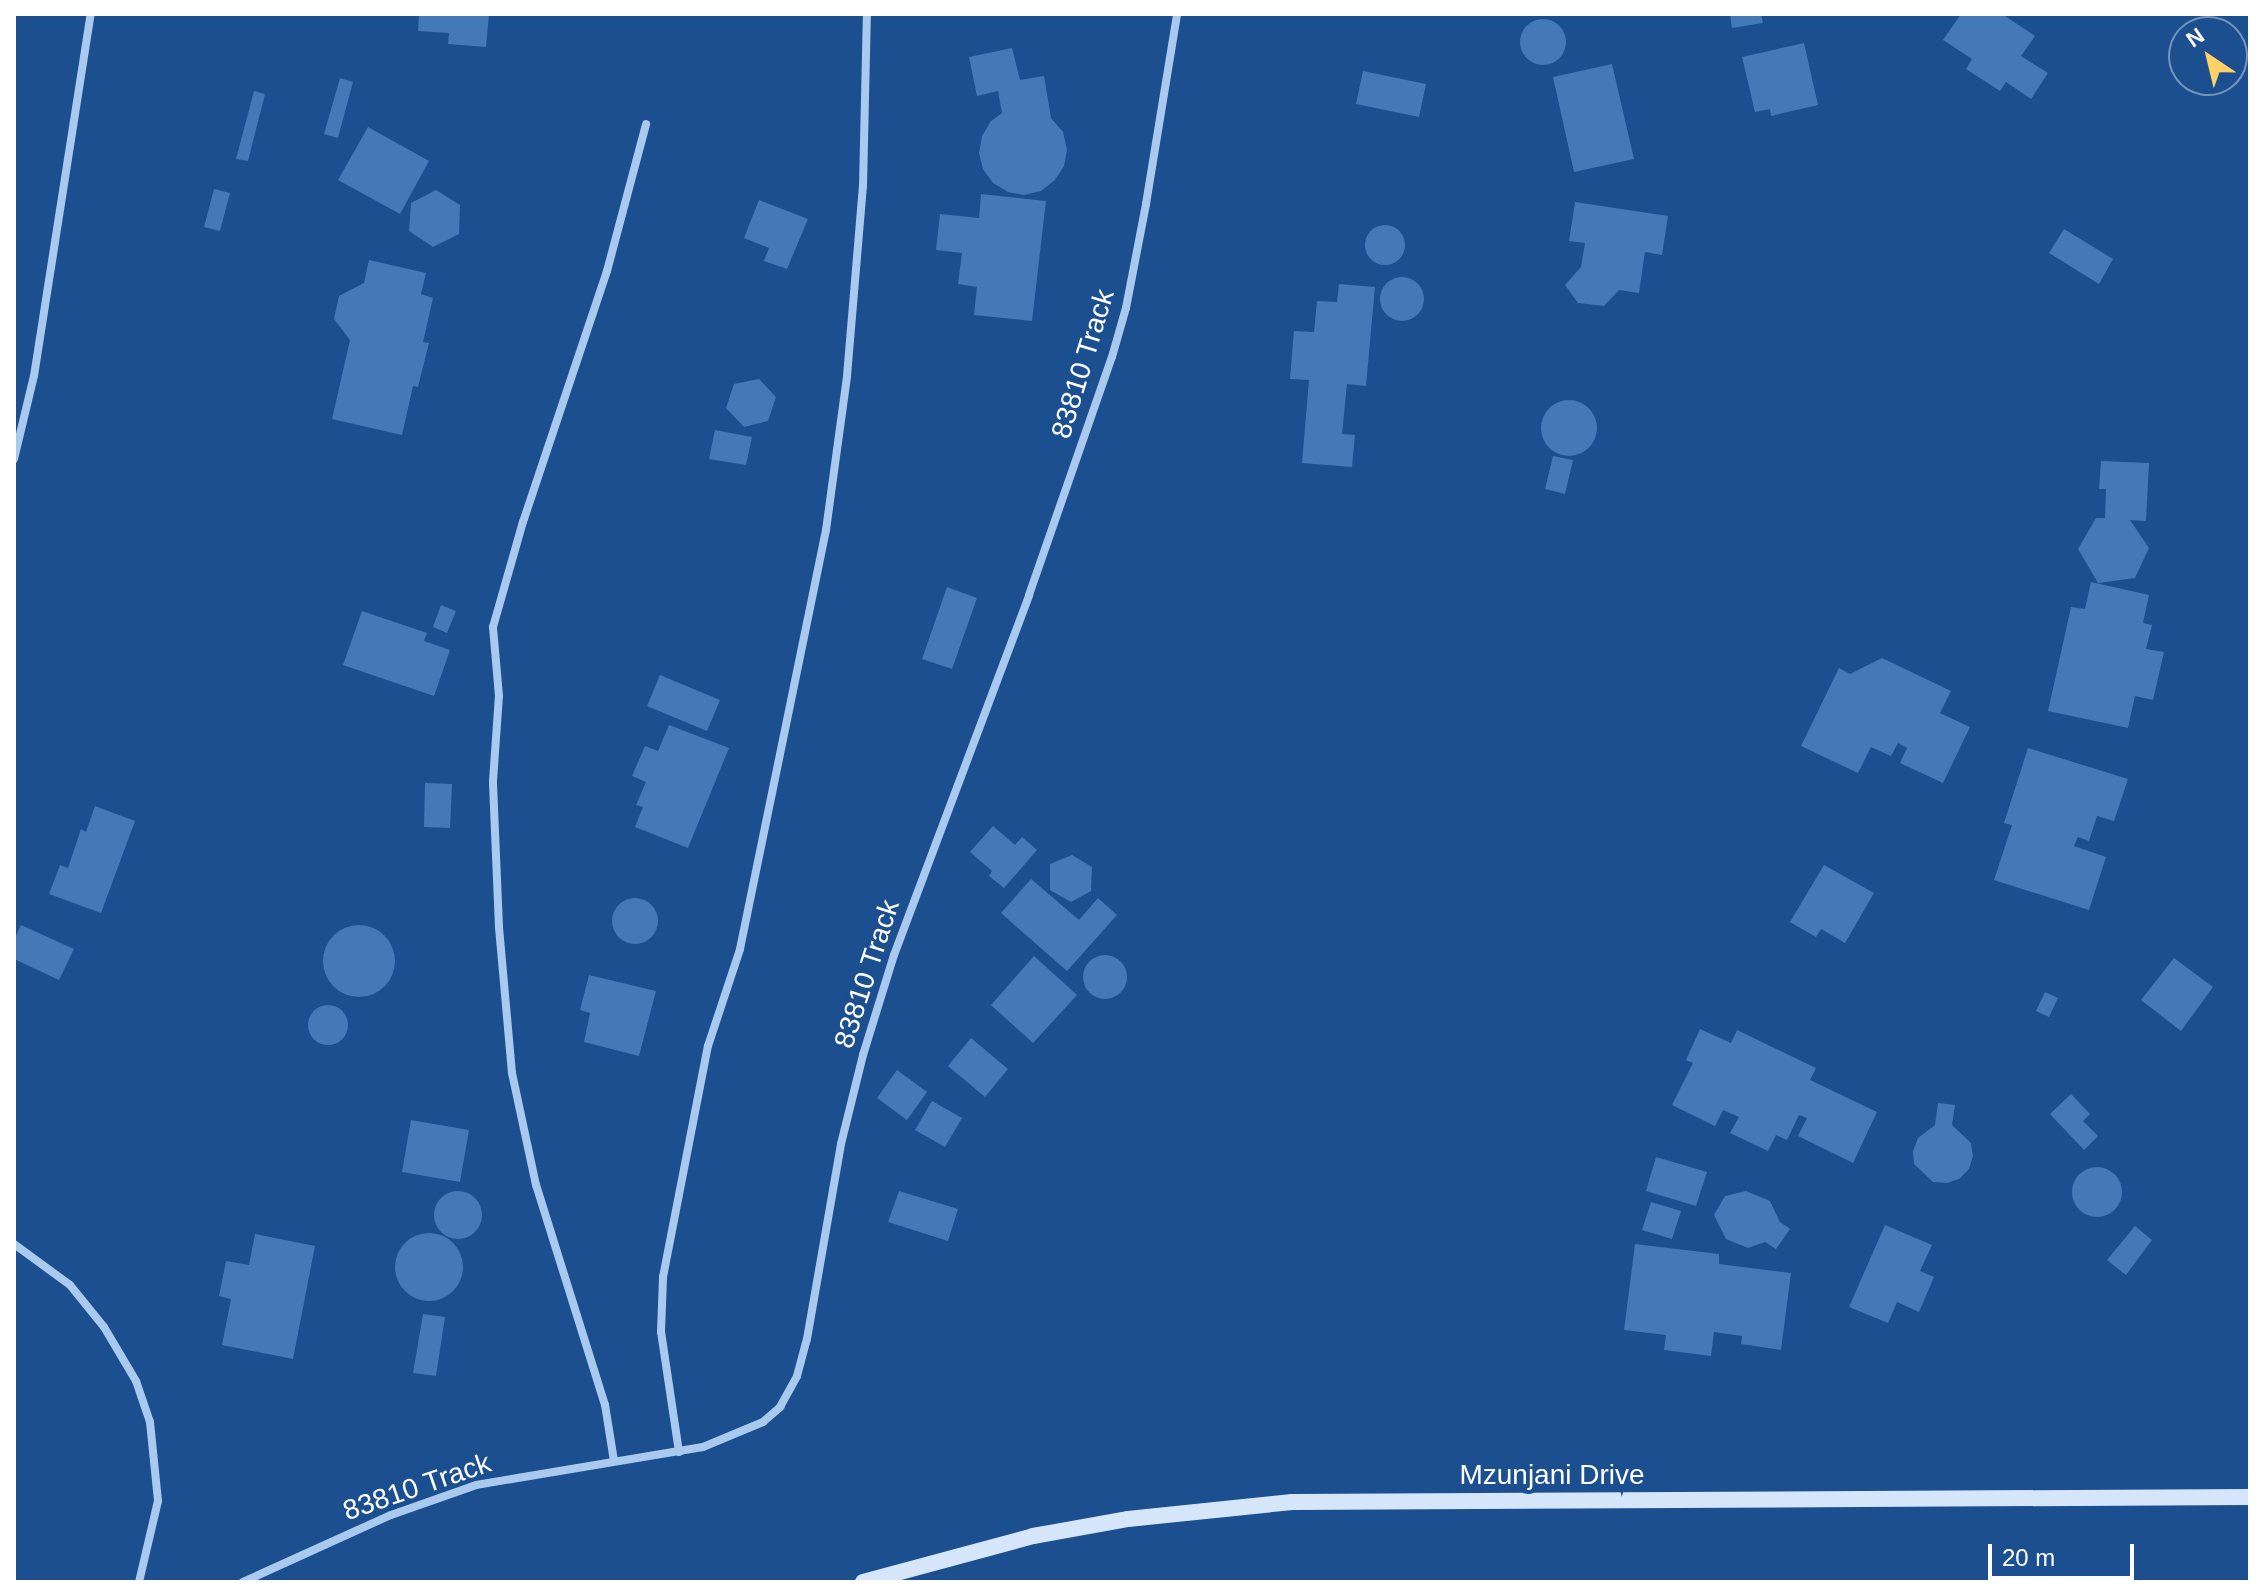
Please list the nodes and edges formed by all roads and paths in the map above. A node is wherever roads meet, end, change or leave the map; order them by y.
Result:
1 (91, 14) edge
2 (867, 14) edge
3 (1177, 14) edge
4 (646, 124) dead end
5 (14, 459) edge
6 (14, 1244) edge
7 (679, 1452) junction
8 (614, 1461) junction
9 (2250, 1497) edge
10 (139, 1582) edge
11 (243, 1582) edge
12 (863, 1582) edge

1 - 5 street
2 - 7 street
3 - 7 street, 83810 Track
4 - 8 street
6 - 10 street
7 - 8 street, 83810 Track
8 - 11 street, 83810 Track
9 - 12 main road, Mzunjani Drive

